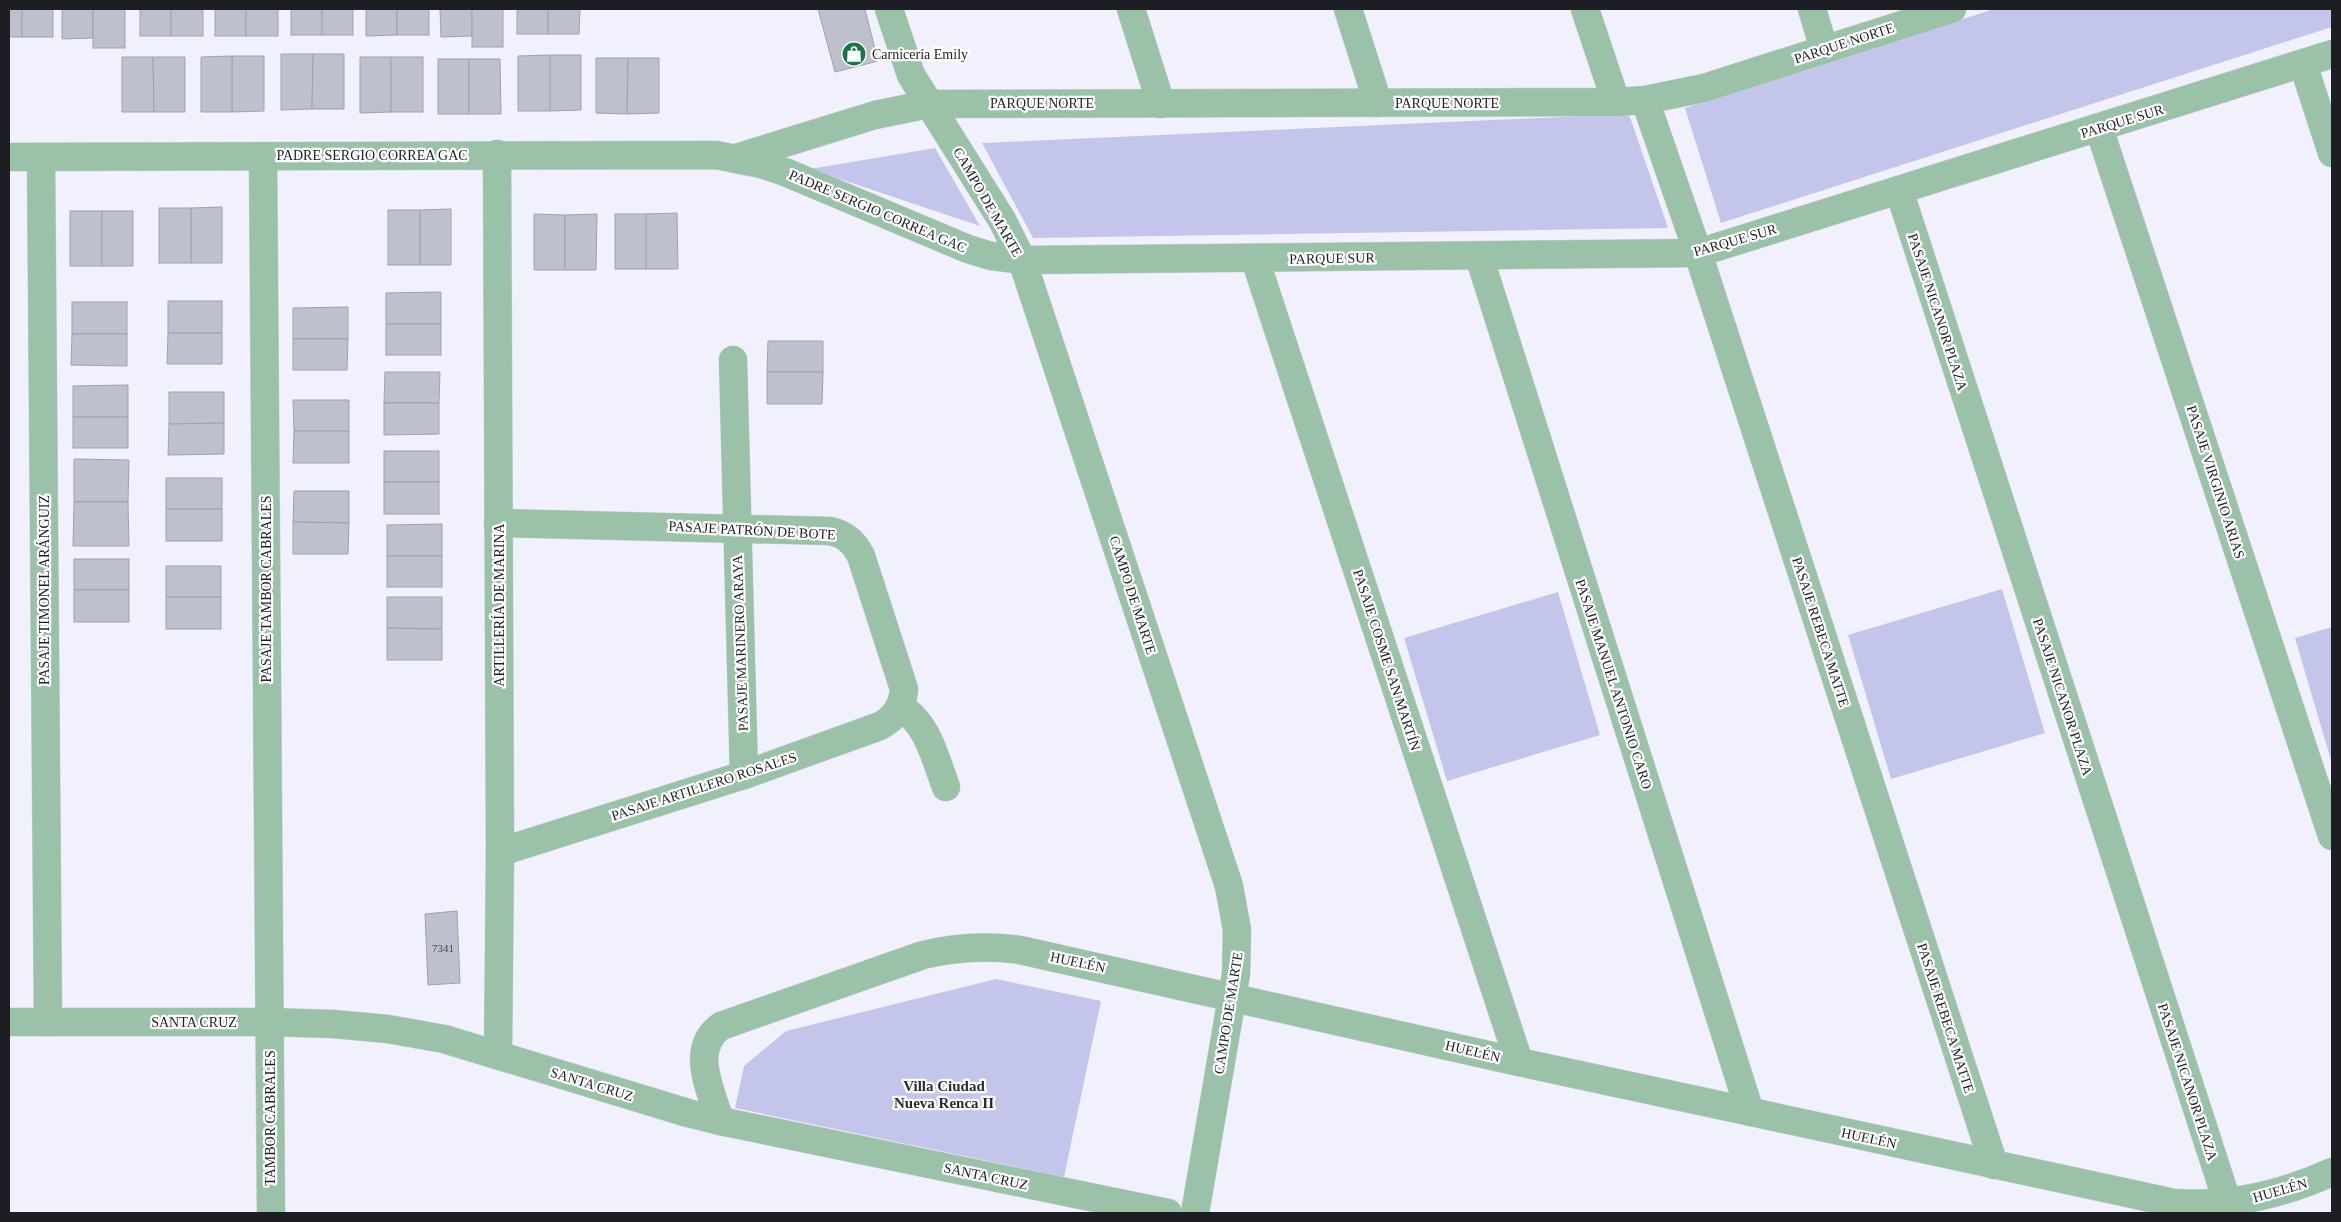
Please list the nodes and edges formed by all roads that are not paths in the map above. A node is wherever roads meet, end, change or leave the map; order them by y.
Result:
1 (889, 9) edge
2 (1130, 9) edge
3 (1348, 9) edge
4 (1585, 9) edge
5 (1812, 9) edge
6 (1952, 9) edge
7 (1824, 49) junction
8 (2332, 54) edge
9 (2303, 64) junction
10 (1645, 100) junction
11 (1616, 102) junction
12 (1378, 103) junction
13 (929, 104) junction
14 (1161, 104) junction
15 (2099, 128) junction
16 (2332, 153) edge
17 (497, 154) junction
18 (263, 156) junction
19 (9, 157) edge
20 (42, 157) junction
21 (736, 158) junction
22 (1899, 190) junction
23 (1698, 254) junction
24 (1479, 256) junction
25 (1255, 259) junction
26 (1022, 260) junction
27 (733, 360) dead end
28 (498, 523) junction
29 (737, 528) junction
30 (900, 707) junction
31 (744, 775) junction
32 (946, 787) dead end
33 (2332, 836) edge
34 (500, 852) junction
35 (1232, 996) junction
36 (9, 1022) edge
37 (48, 1022) junction
38 (270, 1022) junction
39 (498, 1055) junction
40 (1520, 1062) junction
41 (1750, 1112) junction
42 (720, 1121) junction
43 (1994, 1165) junction
44 (2332, 1172) edge
45 (2213, 1207) edge
46 (271, 1213) edge
47 (1168, 1213) edge
48 (1194, 1213) edge

1 - 13 street, CAMPO DE MARTE
2 - 14 street
3 - 12 street
4 - 11 street
5 - 7 street
6 - 7 street, PARQUE NORTE
7 - 10 street, PARQUE NORTE
8 - 9 street, PARQUE SUR
9 - 15 street, PARQUE SUR
9 - 16 street
10 - 11 street, PARQUE NORTE
10 - 23 street, PASAJE REBECA MATTE
11 - 12 street, PARQUE NORTE
12 - 14 street, PARQUE NORTE
13 - 14 street, PARQUE NORTE
13 - 21 street, PADRE SERGIO CORREA GAC
13 - 26 street, CAMPO DE MARTE
15 - 22 street, PARQUE SUR
15 - 33 street, PASAJE VIRGINIO ARIAS
17 - 18 street, PADRE SERGIO CORREA GAC
17 - 21 street, PADRE SERGIO CORREA GAC
17 - 28 street, ARTILLERÍA DE MARINA
18 - 20 street, PADRE SERGIO CORREA GAC
18 - 38 street, PASAJE TAMBOR CABRALES
19 - 20 street, PADRE SERGIO CORREA GAC
20 - 37 street, PASAJE TIMONEL ARÁNGUIZ
21 - 26 street, PADRE SERGIO CORREA GAC
22 - 23 street, PARQUE SUR
22 - 45 street, PASAJE NICANOR PLAZA
23 - 24 street, PARQUE SUR
23 - 43 street, PASAJE REBECA MATTE
24 - 25 street, PARQUE SUR
24 - 41 street, PASAJE MANUEL ANTONIO CARO
25 - 26 street, PARQUE SUR
25 - 40 street, PASAJE COSME SAN MARTÍN
26 - 35 street, CAMPO DE MARTE
27 - 29 street, PASAJE MARINERO ARAYA
28 - 29 street, PASAJE PATRÓN DE BOTE
28 - 34 street, ARTILLERÍA DE MARINA
29 - 30 street, PASAJE PATRÓN DE BOTE
29 - 31 street, PASAJE MARINERO ARAYA
30 - 31 street, PASAJE ARTILLERO ROSALES
30 - 32 street
31 - 34 street, PASAJE ARTILLERO ROSALES
34 - 39 street, ARTILLERÍA DE MARINA
35 - 40 street, HUELÉN
35 - 42 street, HUELÉN
35 - 48 street, CAMPO DE MARTE
36 - 37 street, SANTA CRUZ
37 - 38 street, SANTA CRUZ
38 - 39 street, SANTA CRUZ
38 - 46 street, TAMBOR CABRALES
39 - 42 street, SANTA CRUZ
40 - 41 street, HUELÉN
41 - 43 street, HUELÉN
42 - 47 street, SANTA CRUZ
43 - 45 street, HUELÉN
44 - 45 street, HUELÉN

